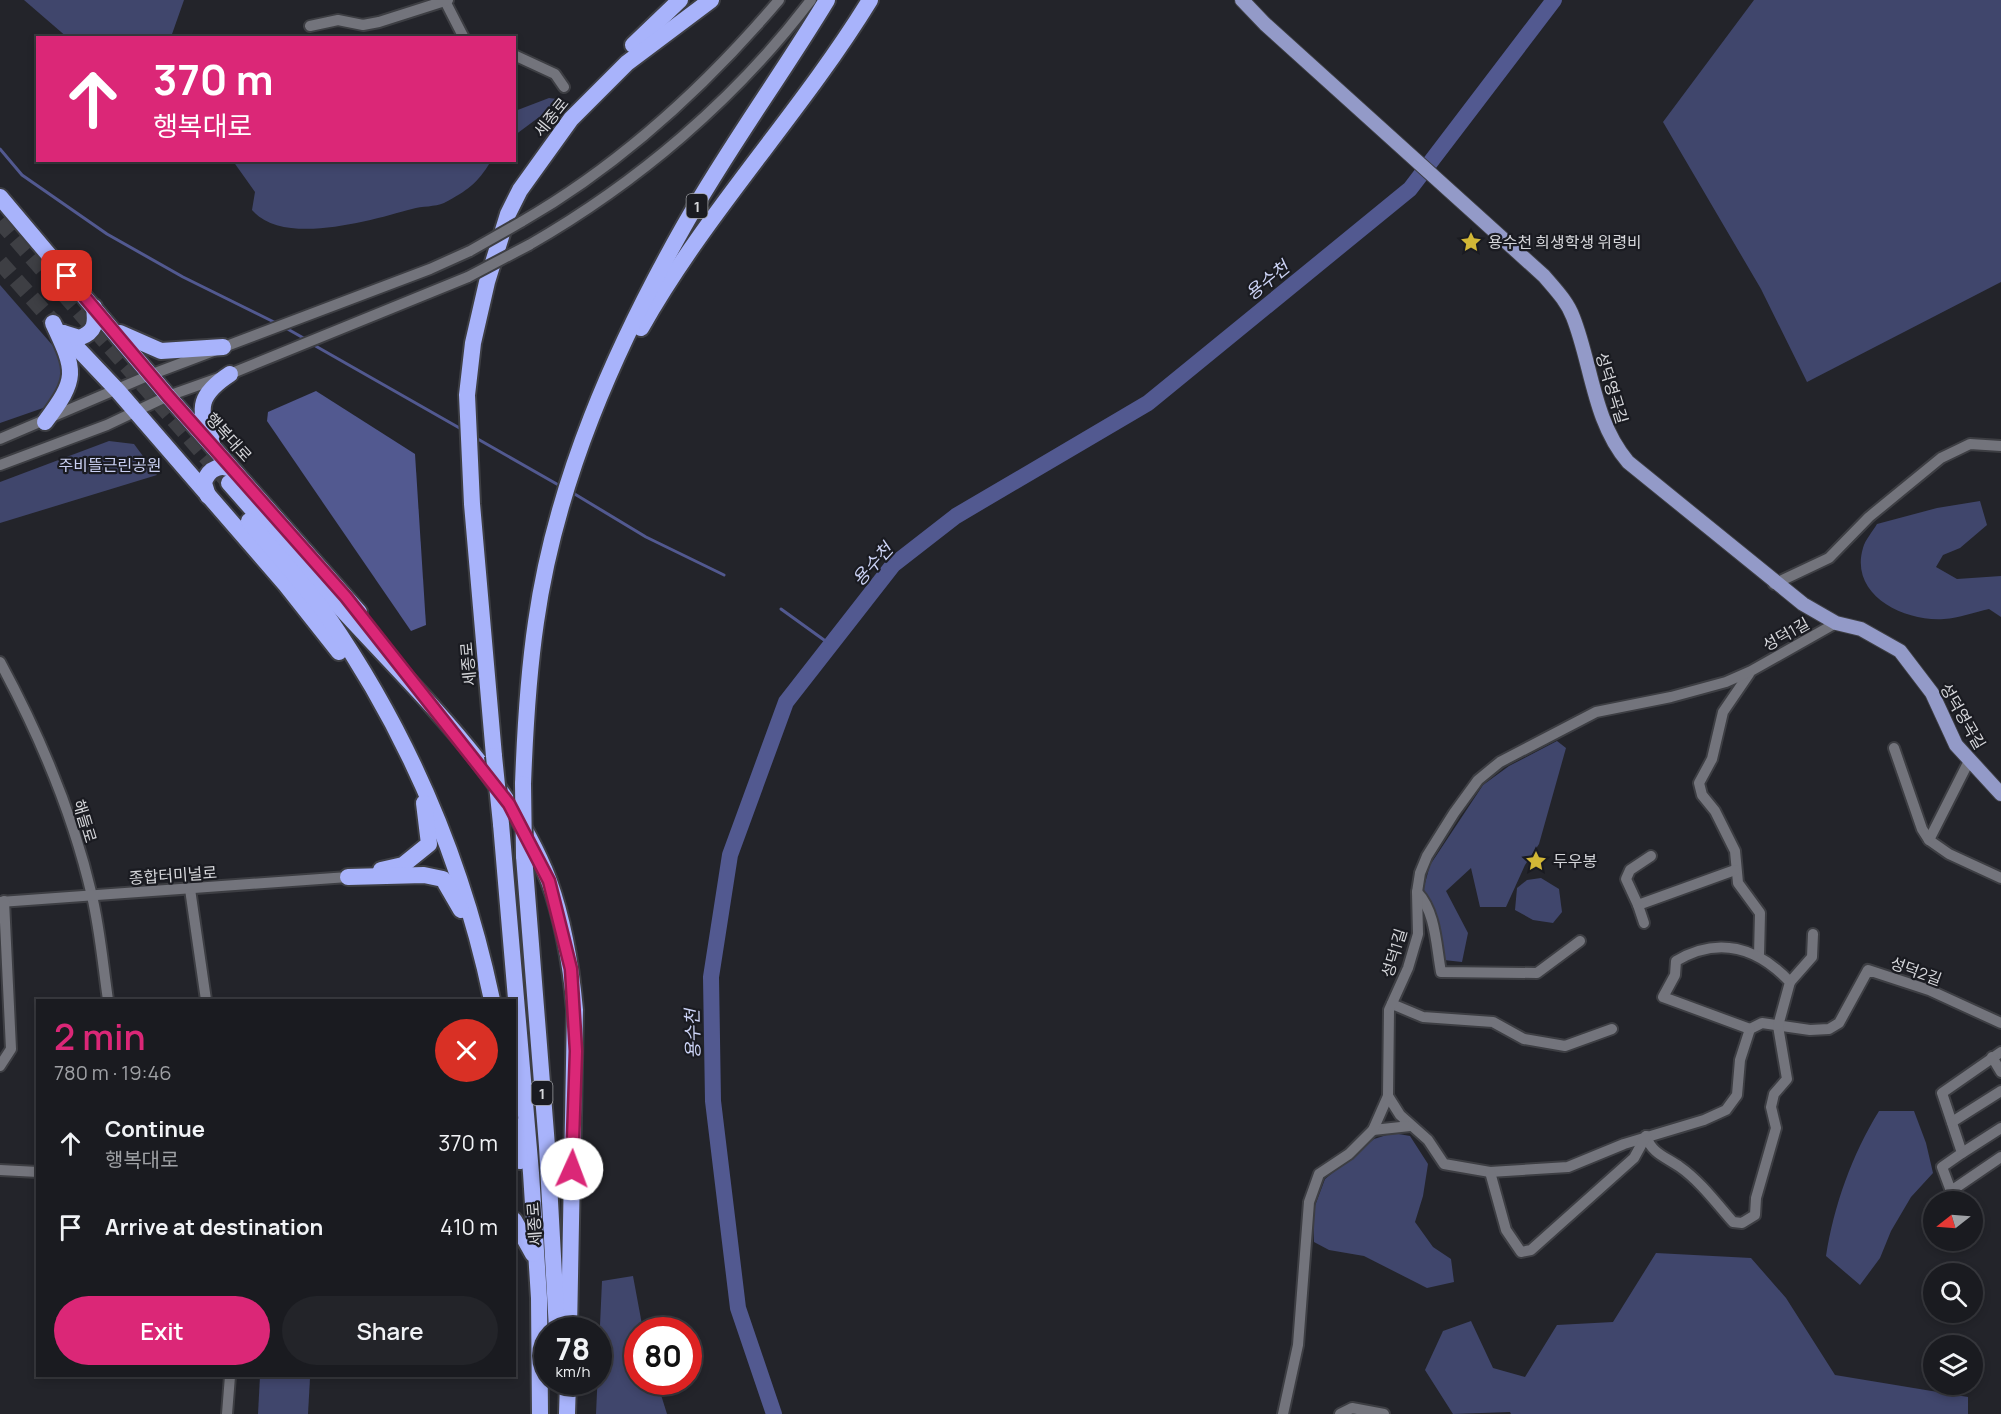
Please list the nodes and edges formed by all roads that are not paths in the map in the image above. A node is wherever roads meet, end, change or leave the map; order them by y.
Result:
1 (680, 0) edge
2 (711, 0) edge
3 (779, 0) edge
4 (811, 0) edge
5 (828, 0) edge
6 (870, 0) edge
7 (1242, 0) edge
8 (447, 1) edge
9 (310, 26) dead end
10 (463, 36) edge
11 (516, 56) edge
12 (564, 87) dead end
13 (570, 119) junction
14 (0, 197) edge
15 (94, 307) junction
16 (109, 324) junction
17 (58, 328) junction
18 (223, 347) junction
19 (230, 374) junction
20 (150, 375) junction
21 (118, 391) junction
22 (168, 396) junction
23 (136, 412) junction
24 (45, 422) junction
25 (590, 424) junction
26 (0, 439) edge
27 (2001, 446) edge
28 (0, 465) edge
29 (224, 481) junction
30 (1774, 584) junction
31 (1836, 624) junction
32 (0, 662) edge
33 (1751, 671) junction
34 (1894, 748) dead end
35 (1969, 762) junction
36 (418, 773) junction
37 (2001, 794) edge
38 (1929, 840) junction
39 (1651, 856) dead end
40 (1735, 870) junction
41 (348, 877) junction
42 (2001, 878) edge
43 (189, 889) junction
44 (1417, 892) junction
45 (92, 896) junction
46 (2, 902) edge
47 (1638, 905) junction
48 (1644, 923) dead end
49 (1814, 934) dead end
50 (1580, 941) dead end
51 (479, 950) junction
52 (1759, 956) junction
53 (1790, 981) junction
54 (108, 999) edge
55 (206, 999) edge
56 (492, 999) edge
57 (1392, 1004) junction
58 (2001, 1023) edge
59 (1778, 1026) junction
60 (1612, 1029) dead end
61 (1750, 1029) junction
62 (1997, 1055) edge
63 (0, 1066) edge
64 (2001, 1072) edge
65 (2001, 1091) edge
66 (1388, 1096) junction
67 (1952, 1122) junction
68 (1410, 1126) junction
69 (2001, 1128) edge
70 (1373, 1130) junction
71 (1646, 1136) junction
72 (1962, 1153) junction
73 (517, 1156) edge
74 (2001, 1157) edge
75 (0, 1170) edge
76 (36, 1172) edge
77 (1490, 1172) junction
78 (516, 1224) edge
79 (533, 1255) junction
80 (539, 1298) junction
81 (556, 1317) edge
82 (569, 1317) edge
83 (230, 1377) edge
84 (559, 1395) edge
85 (568, 1395) edge
86 (227, 1414) edge
87 (540, 1414) edge
88 (558, 1414) edge
89 (567, 1414) edge
90 (1284, 1414) edge
91 (1340, 1414) edge
92 (1384, 1414) edge

1 - 13 highway
2 - 13 highway, 세종로 / 1
3 - 18 street, bridge
4 - 19 street, bridge
5 - 25 highway, 세종로 / 1
6 - 25 highway
7 - 30 main road, 성덕영곡길
8 - 9 street
8 - 10 street
11 - 12 street
13 - 80 highway, 세종로 / 1, bridge
14 - 15 highway, 행복대로
15 - 16 highway, 행복대로
15 - 17 highway
16 - 18 highway
16 - 20 highway, 행복대로
17 - 21 highway, 행복대로
17 - 24 highway
18 - 20 street
19 - 22 street
19 - 29 highway
20 - 21 street
20 - 22 highway, 행복대로
21 - 23 highway, 행복대로
21 - 24 street
22 - 23 street
22 - 29 highway, 행복대로
23 - 28 street
23 - 29 highway, 행복대로
24 - 26 street
25 - 81 highway, 세종로 / 1, bridge
27 - 30 street
29 - 36 highway, 행복대로
29 - 82 highway
30 - 31 main road, 성덕영곡길
31 - 33 street, 성덕1길
31 - 35 main road, 성덕영곡길
32 - 45 street, 해들로
33 - 40 street, 성덕1길
33 - 44 street, 성덕1길
34 - 38 street
35 - 37 main road, 성덕영곡길
35 - 38 street
36 - 41 highway
36 - 51 highway
38 - 42 street
39 - 47 street
40 - 47 street
40 - 52 street
41 - 43 street, 종합터미널로
41 - 51 highway
43 - 45 street, 종합터미널로
43 - 55 street
44 - 50 street
44 - 57 street, 성덕1길
45 - 46 street, 종합터미널로
45 - 54 street, 해들로
46 - 63 street
47 - 48 street
49 - 53 street
51 - 56 highway
52 - 53 street
52 - 61 street
53 - 59 street
57 - 60 street
57 - 66 street, 성덕1길
58 - 59 street, 성덕2길
59 - 61 street, 성덕2길
59 - 71 street
61 - 71 street
62 - 64 street
62 - 67 street
65 - 67 street
66 - 68 street
66 - 70 street, 성덕1길
67 - 72 street
68 - 70 street
68 - 77 street
69 - 72 street
70 - 90 street, 성덕1길
71 - 77 street
71 - 77 street
72 - 74 street
73 - 79 highway
75 - 76 street
78 - 79 highway
79 - 80 highway
80 - 87 highway, 세종로 / 1
83 - 86 street
84 - 88 highway
85 - 89 highway
91 - 92 street

